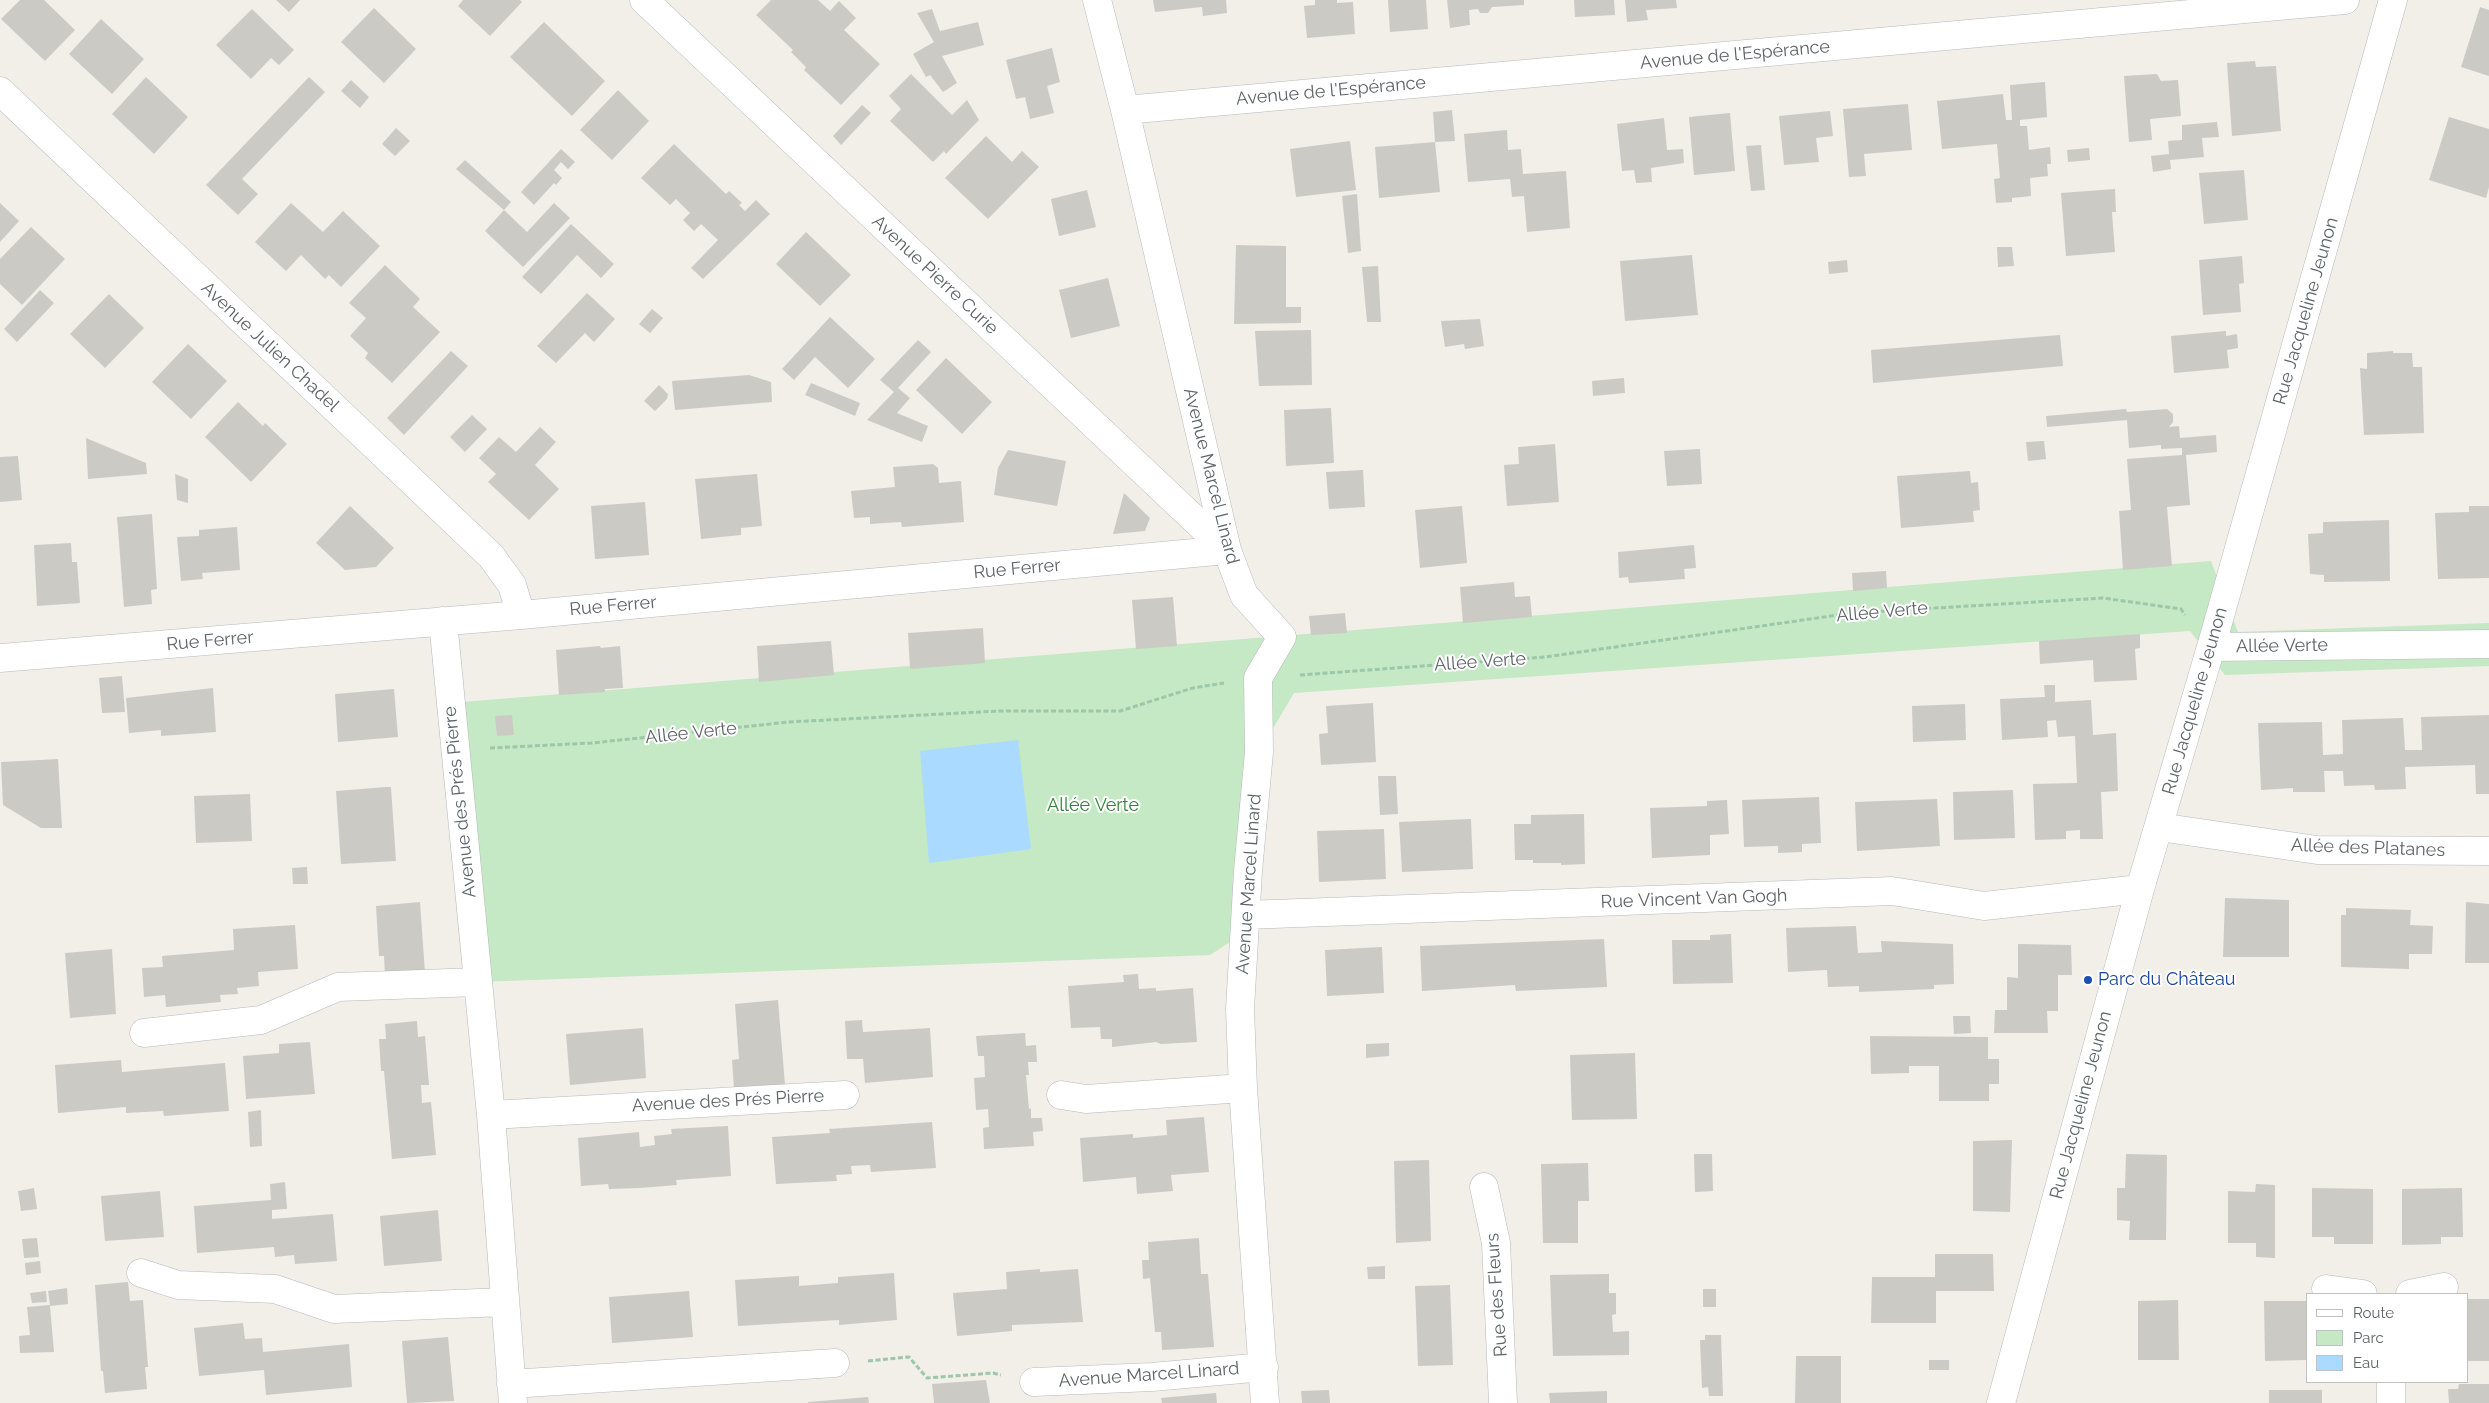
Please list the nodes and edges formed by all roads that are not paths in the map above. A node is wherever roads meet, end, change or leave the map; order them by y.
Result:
1 (644, 0) edge
2 (1096, 0) edge
3 (2345, 0) edge
4 (2394, 0) edge
5 (0, 91) edge
6 (1125, 110) junction
7 (1226, 550) junction
8 (521, 615) junction
9 (444, 621) junction
10 (2489, 644) edge
11 (2210, 647) junction
12 (0, 658) edge
13 (2159, 827) junction
14 (2489, 851) edge
15 (2140, 889) junction
16 (1246, 916) junction
17 (478, 982) junction
18 (144, 1033) dead end
19 (1243, 1088) junction
20 (845, 1095) dead end
21 (1061, 1095) dead end
22 (491, 1115) junction
23 (1484, 1187) dead end
24 (141, 1272) dead end
25 (2444, 1287) dead end
26 (2326, 1288) dead end
27 (2357, 1293) edge
28 (2415, 1293) edge
29 (504, 1302) junction
30 (835, 1363) road end
31 (1264, 1368) junction
32 (1034, 1382) road end
33 (2391, 1383) edge
34 (512, 1394) edge
35 (1265, 1403) edge
36 (1502, 1403) edge
37 (2000, 1403) edge
38 (2391, 1403) edge

1 - 7 street, Avenue Pierre Curie
2 - 6 street, Avenue Marcel Linard
3 - 6 street, Avenue de l'Espérance
4 - 11 street, Rue Jacqueline Jeunon
5 - 8 street, Avenue Julien Chadel
6 - 7 street, Avenue Marcel Linard
7 - 8 street, Rue Ferrer
7 - 16 street, Avenue Marcel Linard
8 - 9 street, Rue Ferrer
9 - 12 street, Rue Ferrer
9 - 17 street, Avenue des Prés Pierre
10 - 11 street, Allée Verte
11 - 13 street, Rue Jacqueline Jeunon
13 - 14 street, Allée des Platanes
13 - 15 street, Rue Jacqueline Jeunon
15 - 16 street, Rue Vincent Van Gogh
15 - 37 street, Rue Jacqueline Jeunon
16 - 19 street, Avenue Marcel Linard
17 - 18 street
17 - 22 street, Avenue des Prés Pierre
19 - 21 street
19 - 31 street, Avenue Marcel Linard
20 - 22 street, Avenue des Prés Pierre
22 - 29 street, Avenue des Prés Pierre
23 - 36 street, Rue des Fleurs
24 - 29 street
25 - 28 street
26 - 27 street
29 - 34 street, Avenue des Prés Pierre
30 - 34 street, Avenue des Prés Pierre
31 - 32 street, Avenue Marcel Linard
31 - 35 street, Avenue Marcel Linard
33 - 38 street

